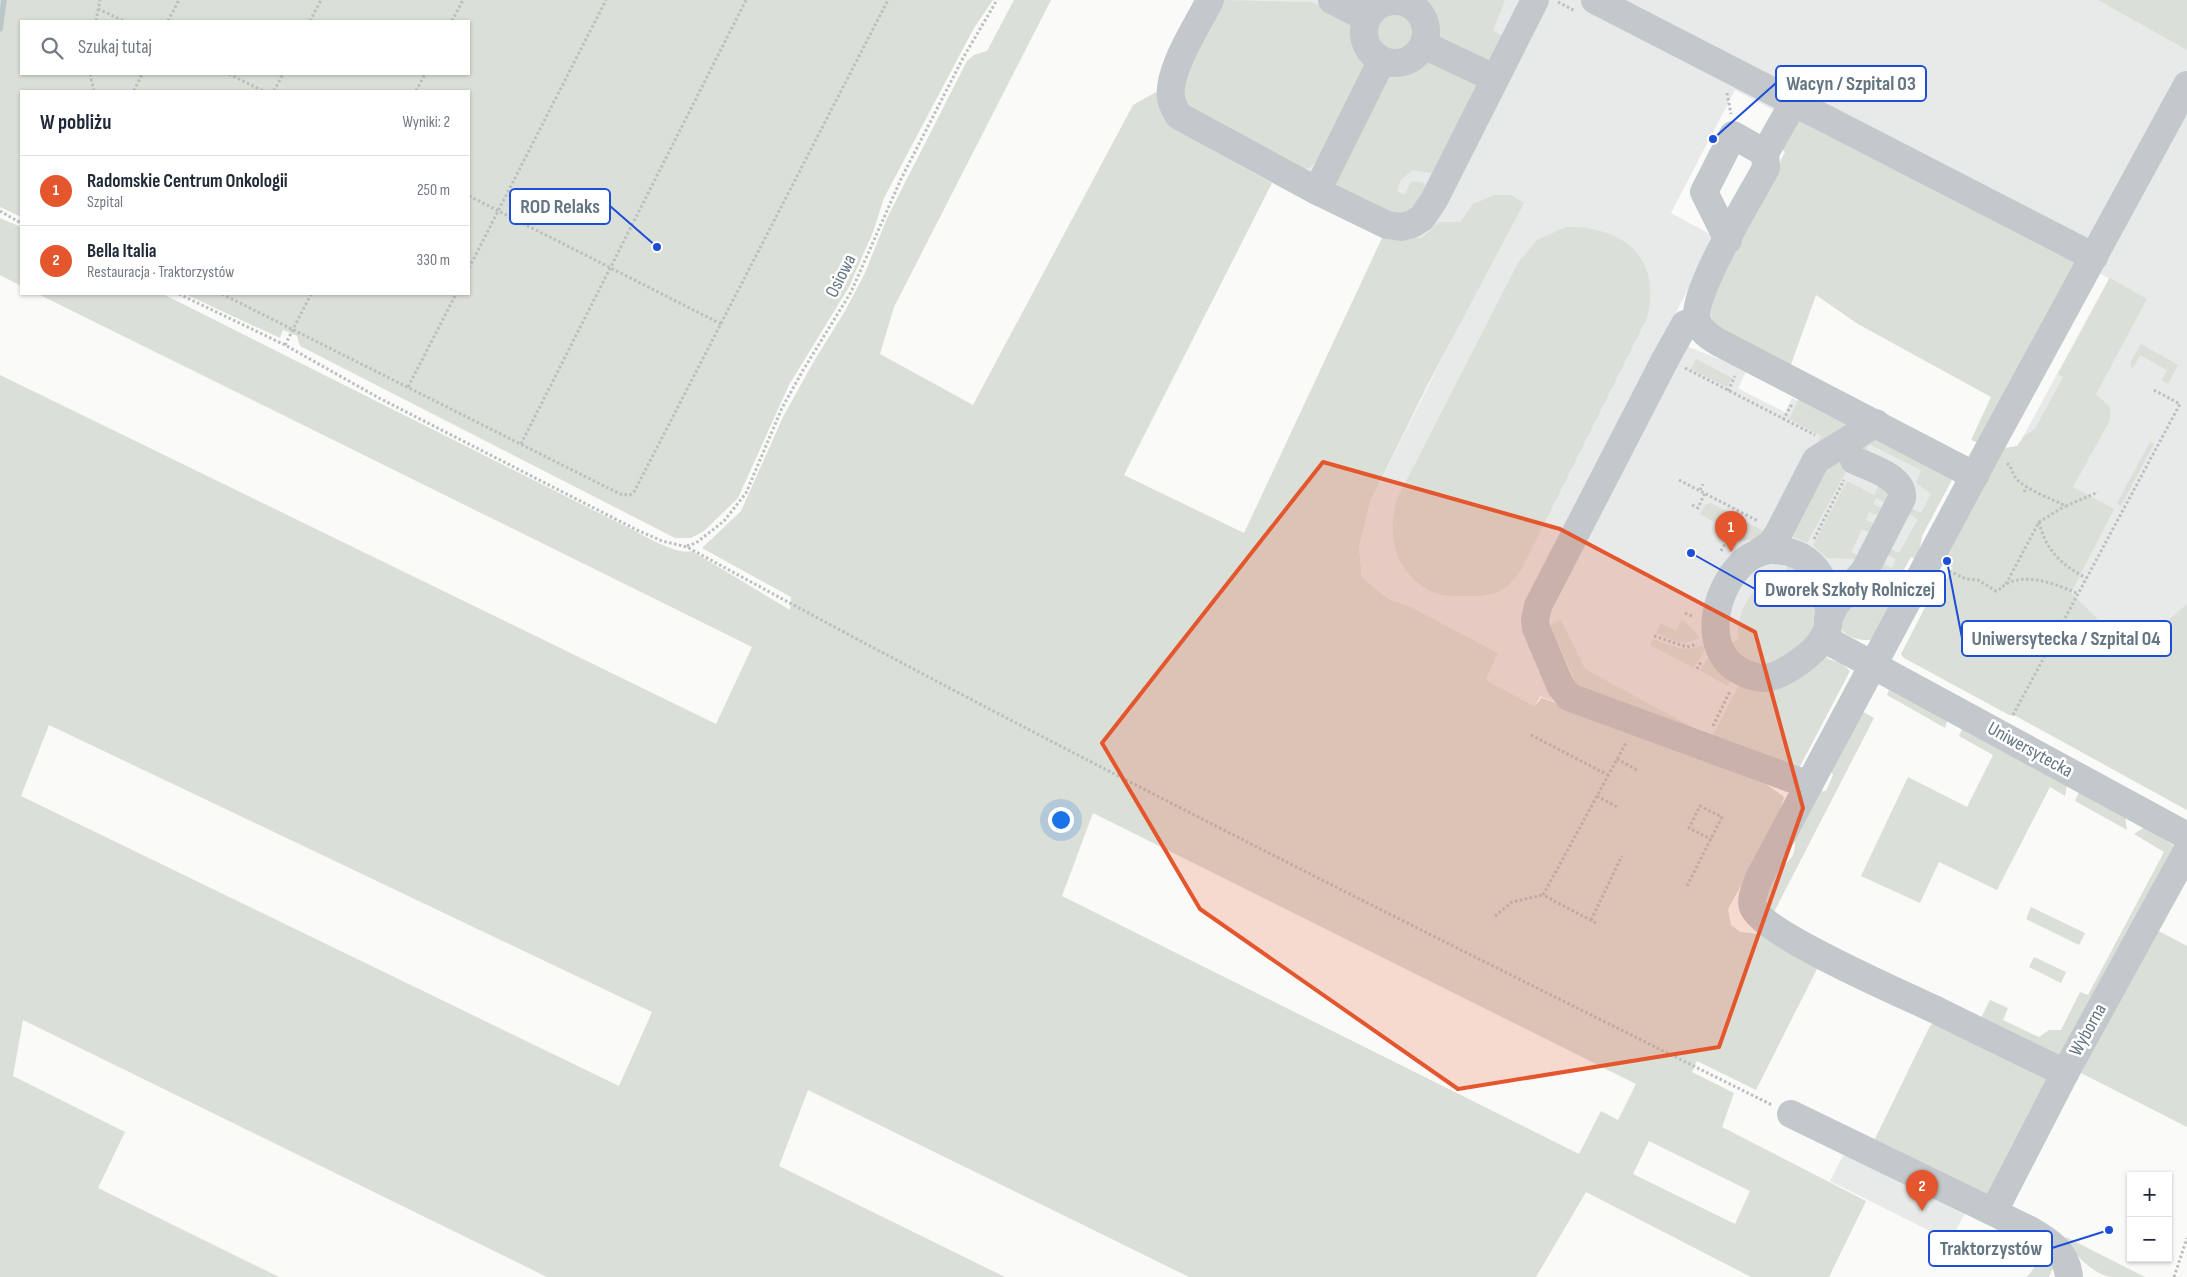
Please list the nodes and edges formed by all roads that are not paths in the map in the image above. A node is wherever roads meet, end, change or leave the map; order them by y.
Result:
1 (1210, 0) edge
2 (1332, 0) edge
3 (1535, 0) edge
4 (1595, 0) edge
5 (1411, 2) edge
6 (1367, 18) junction
7 (1424, 45) junction
8 (1382, 60) junction
9 (1494, 78) junction
10 (2187, 86) edge
11 (1794, 102) junction
12 (1765, 153) junction
13 (1317, 191) junction
14 (1728, 240) junction
15 (2094, 256) junction
16 (1697, 321) junction
17 (1876, 423) junction
18 (1854, 460) road end
19 (1975, 476) junction
20 (1759, 552) junction
21 (1813, 558) junction
22 (1865, 570) junction
23 (1826, 629) junction
24 (1874, 665) junction
25 (1809, 785) junction
26 (2187, 836) edge
27 (2187, 851) edge
28 (2065, 1073) junction
29 (1791, 1114) road end
30 (1994, 1211) junction
31 (2069, 1277) edge

1 - 13 street
2 - 6 street
3 - 9 street
4 - 11 street
5 - 6 street
5 - 7 street
6 - 8 street
7 - 8 street
7 - 9 street
8 - 13 street
9 - 13 street
10 - 15 street
11 - 12 street
11 - 15 street
12 - 14 street
12 - 14 street
14 - 16 street
15 - 19 street
16 - 17 street
16 - 25 street
17 - 19 street
17 - 20 street
18 - 22 street
19 - 24 street
20 - 21 street
20 - 23 street
21 - 22 street
21 - 23 street
22 - 23 street
23 - 24 street, Uniwersytecka
24 - 25 street
24 - 26 street, Uniwersytecka
25 - 28 street
27 - 28 street, Wyborna
28 - 30 street, Wyborna
29 - 30 street
30 - 31 street

